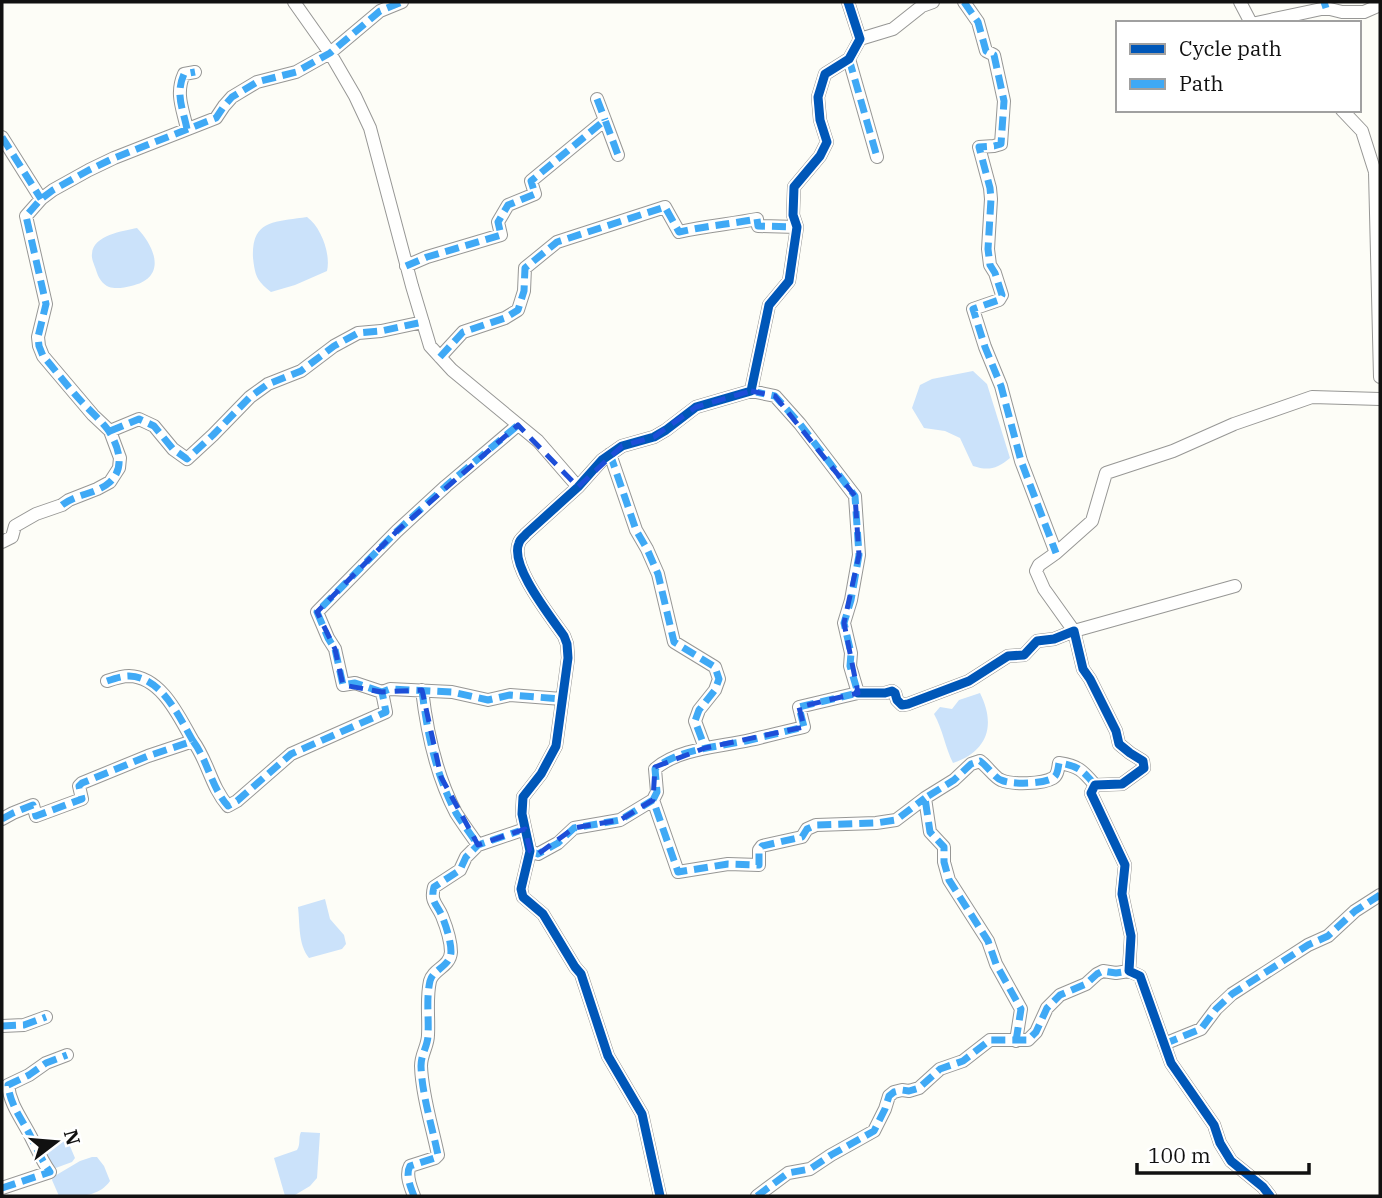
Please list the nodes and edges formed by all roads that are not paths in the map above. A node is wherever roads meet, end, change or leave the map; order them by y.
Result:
1 (294, 2) edge
2 (402, 2) edge
3 (848, 2) edge
4 (933, 2) edge
5 (964, 2) edge
6 (1240, 2) edge
7 (1325, 5) edge
8 (1380, 5) edge
9 (1252, 21) edge
10 (1261, 21) edge
11 (860, 39) junction
12 (330, 53) junction
13 (849, 59) junction
14 (195, 72) dead end
15 (597, 99) dead end
16 (1344, 112) edge
17 (605, 120) junction
18 (187, 130) junction
19 (2, 137) edge
20 (618, 155) dead end
21 (877, 157) dead end
22 (41, 200) junction
23 (797, 227) junction
24 (407, 266) junction
25 (423, 322) junction
26 (440, 357) junction
27 (1380, 377) edge
28 (1380, 384) edge
29 (751, 391) junction
30 (1380, 400) edge
31 (518, 425) junction
32 (110, 431) junction
33 (610, 454) junction
34 (578, 487) junction
35 (2, 542) edge
36 (1056, 553) junction
37 (1235, 586) dead end
38 (1074, 631) junction
39 (107, 681) dead end
40 (422, 690) junction
41 (382, 692) junction
42 (858, 693) junction
43 (562, 699) junction
44 (193, 741) junction
45 (705, 748) junction
46 (1095, 785) junction
47 (925, 798) junction
48 (653, 800) junction
49 (2, 819) edge
50 (525, 829) junction
51 (478, 845) junction
52 (530, 851) junction
53 (1380, 895) edge
54 (1129, 971) junction
55 (46, 1017) dead end
56 (2, 1026) edge
57 (1016, 1041) junction
58 (1164, 1044) junction
59 (67, 1055) dead end
60 (2, 1188) edge
61 (414, 1196) edge
62 (660, 1196) edge
63 (757, 1196) edge
64 (1270, 1196) edge

1 - 12 street
2 - 12 street
3 - 11 street
4 - 11 street
5 - 36 street
6 - 9 street
7 - 8 street
7 - 10 street
11 - 13 street
12 - 18 street
12 - 24 street
13 - 21 street
13 - 23 street
14 - 18 street
15 - 17 street
16 - 27 street
17 - 20 street
17 - 24 street
18 - 22 street
19 - 22 street
22 - 32 street
23 - 26 street
23 - 29 street
24 - 25 street
25 - 26 street
25 - 32 street
26 - 31 street
28 - 30 street
29 - 33 street
29 - 42 street
30 - 36 street
31 - 34 street
31 - 41 street
32 - 35 street
33 - 34 street
33 - 45 street
34 - 43 street
36 - 38 street
37 - 38 street
38 - 42 street
38 - 46 street
39 - 44 street
40 - 41 street
40 - 43 street
40 - 51 street
41 - 44 street
42 - 45 street
43 - 50 street
44 - 49 street
45 - 48 street
46 - 47 street
46 - 54 street
47 - 48 street
47 - 57 street
48 - 52 street
50 - 51 street
50 - 52 street
51 - 61 street
52 - 62 street
53 - 58 street
54 - 57 street
54 - 58 street
55 - 56 street
57 - 63 street
58 - 64 street
59 - 60 street

